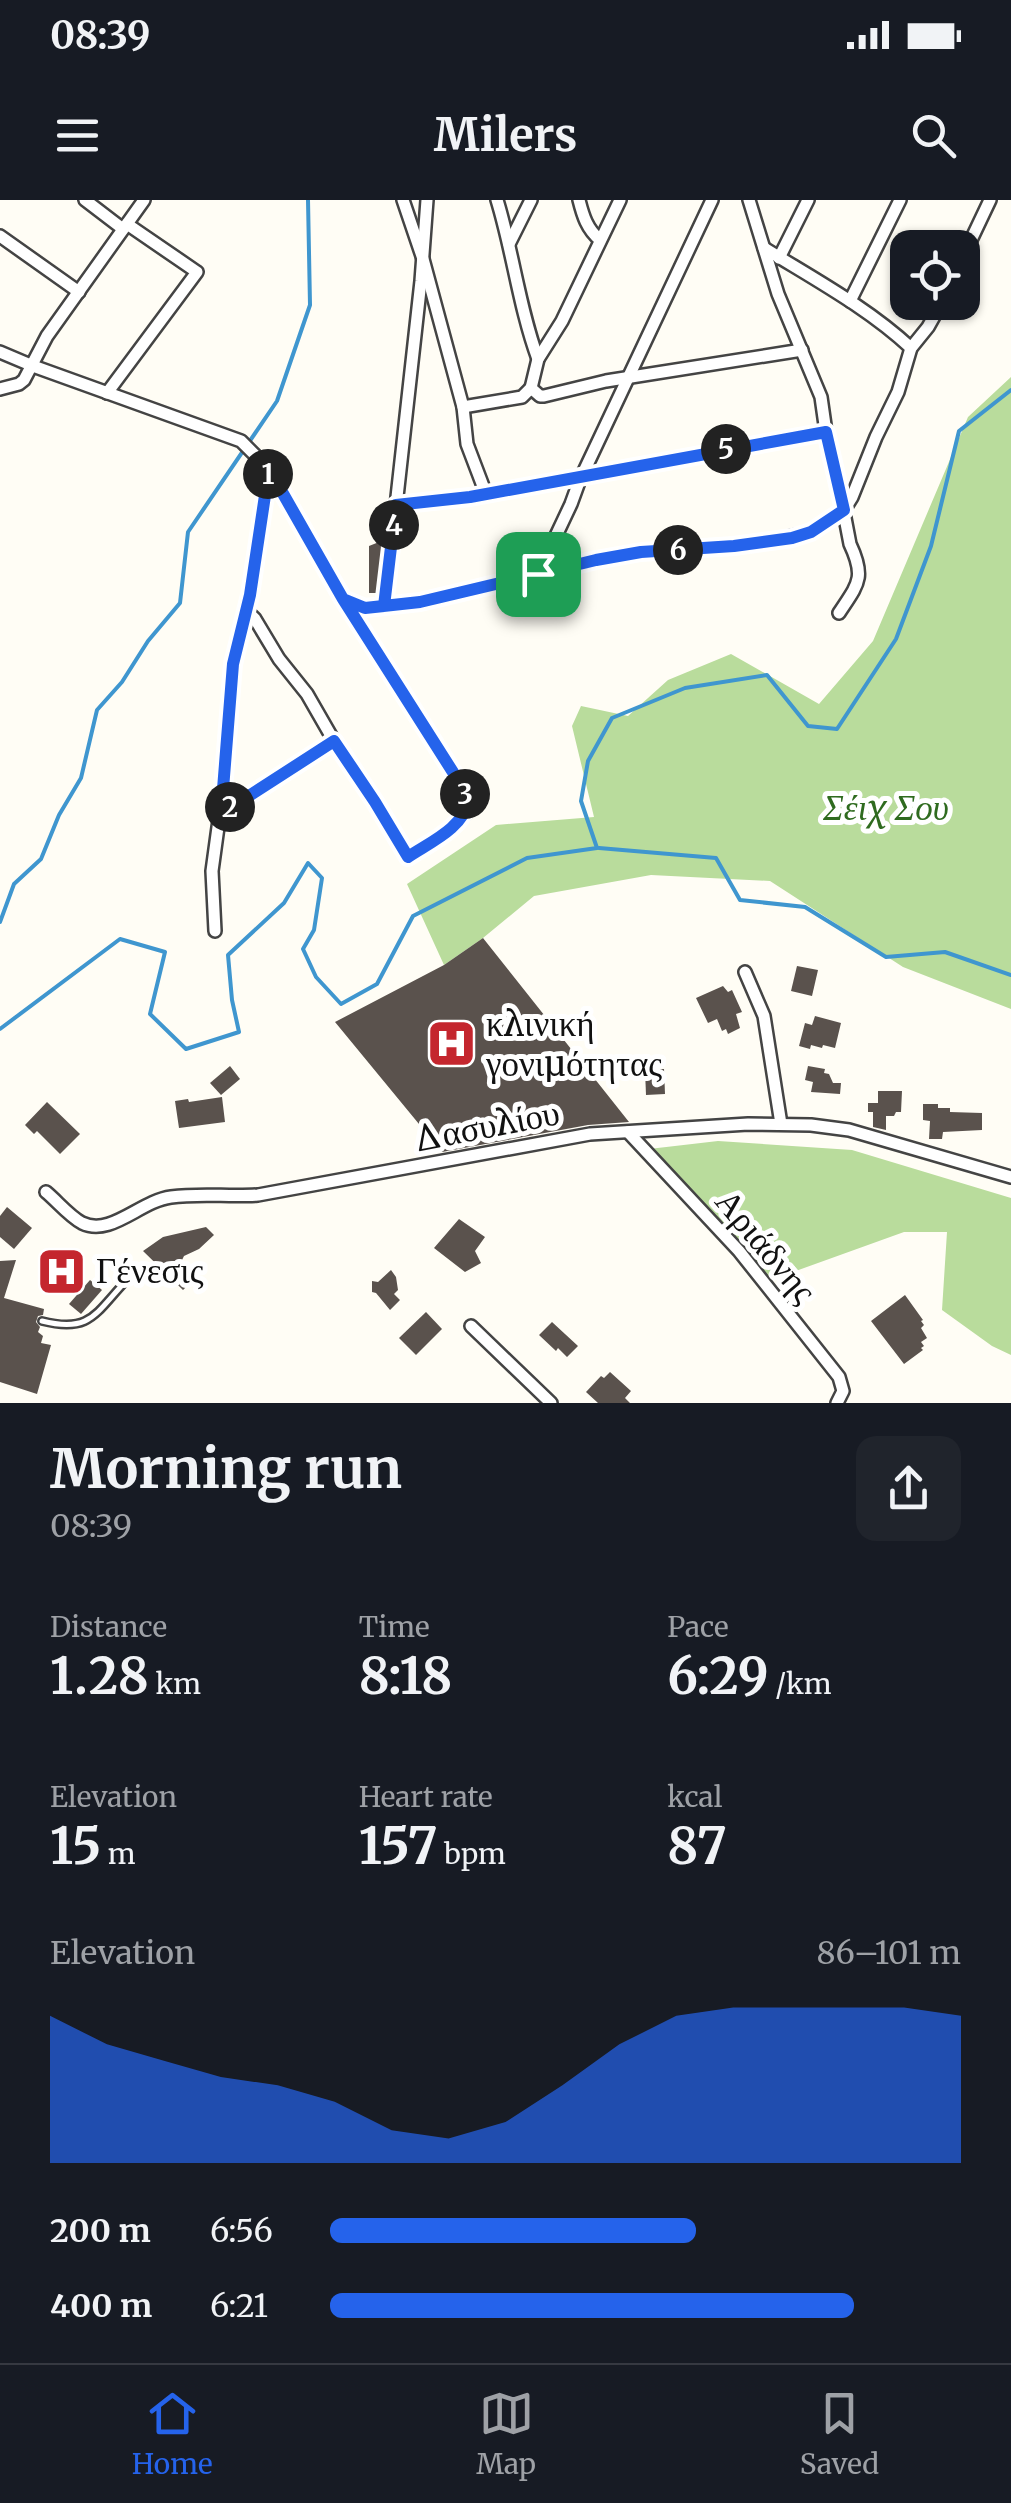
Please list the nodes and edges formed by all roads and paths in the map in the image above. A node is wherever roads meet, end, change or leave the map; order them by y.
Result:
1 (84, 200) edge
2 (144, 200) edge
3 (403, 200) edge
4 (427, 200) edge
5 (497, 200) edge
6 (531, 200) edge
7 (579, 200) edge
8 (620, 200) edge
9 (712, 200) edge
10 (749, 200) edge
11 (808, 200) edge
12 (900, 200) edge
13 (990, 200) edge
14 (125, 226) junction
15 (976, 230) edge
16 (0, 236) edge
17 (600, 240) junction
18 (509, 244) junction
19 (764, 248) junction
20 (780, 258) junction
21 (423, 259) junction
22 (79, 292) junction
23 (850, 301) junction
24 (932, 320) edge
25 (911, 348) junction
26 (802, 350) junction
27 (0, 352) edge
28 (538, 359) junction
29 (32, 366) junction
30 (627, 380) junction
31 (531, 388) junction
32 (0, 389) edge
33 (107, 393) junction
34 (464, 407) junction
35 (826, 432) junction
36 (269, 469) junction
37 (582, 475) junction
38 (486, 494) junction
39 (396, 505) junction
40 (844, 510) junction
41 (538, 574) junction
42 (343, 599) junction
43 (384, 606) junction
44 (247, 610) junction
45 (839, 613) dead end
46 (334, 741) junction
47 (221, 814) junction
48 (215, 931) dead end
49 (744, 972) dead end
50 (781, 1124) junction
51 (628, 1132) junction
52 (1011, 1177) edge
53 (46, 1192) dead end
54 (125, 1282) dead end
55 (42, 1321) dead end
56 (471, 1326) dead end
57 (551, 1403) edge
58 (837, 1403) edge

1 - 14 street
2 - 14 street
3 - 21 street
4 - 21 street
5 - 18 street
6 - 18 street
7 - 17 street
8 - 17 street
9 - 30 street
10 - 19 street
11 - 20 street
12 - 23 street
13 - 15 street
14 - 22 street
14 - 33 street
16 - 22 street
17 - 28 street
18 - 28 street
19 - 20 street
19 - 26 street
20 - 23 street
21 - 34 street
21 - 39 street
22 - 29 street
23 - 25 street
24 - 25 street
25 - 40 street
26 - 30 street
26 - 35 street
27 - 29 street
28 - 31 street
29 - 32 street
29 - 33 street
30 - 31 street
30 - 37 street
31 - 34 street
33 - 36 street
34 - 38 street
35 - 37 street
35 - 40 street
36 - 42 street
36 - 44 street
37 - 38 street
37 - 41 street
38 - 39 street
39 - 43 street
40 - 41 street
40 - 45 street
41 - 43 street
42 - 43 street
42 - 46 street
44 - 46 street
44 - 47 street
46 - 47 street
47 - 48 street
49 - 50 street
50 - 51 street, Δασυλίου
50 - 52 street, Δασυλίου
51 - 53 street, Δασυλίου
51 - 58 street, Αριάδνης
54 - 55 lane
56 - 57 street

